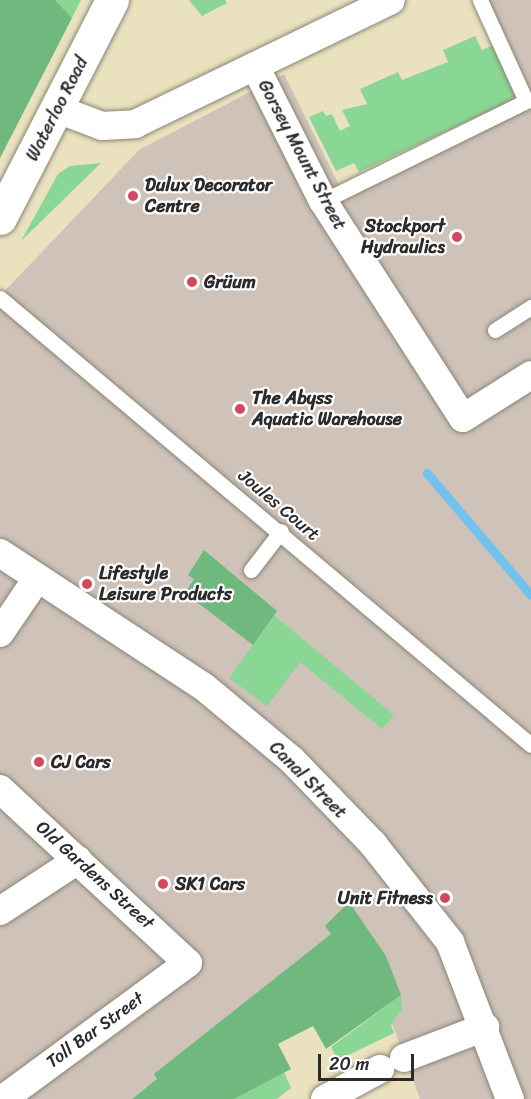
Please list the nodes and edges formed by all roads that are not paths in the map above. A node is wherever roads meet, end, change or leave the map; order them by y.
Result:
1 (112, 0) edge
2 (391, 0) edge
3 (480, 0) edge
4 (255, 66) junction
5 (57, 109) junction
6 (323, 201) junction
7 (0, 218) edge
8 (0, 298) edge
9 (531, 307) edge
10 (495, 330) dead end
11 (531, 375) edge
12 (281, 531) junction
13 (0, 554) edge
14 (251, 570) dead end
15 (36, 580) junction
16 (0, 633) edge
17 (531, 745) edge
18 (0, 789) edge
19 (78, 860) junction
20 (0, 911) edge
21 (188, 963) joint
22 (484, 1027) junction
23 (3, 1099) edge
24 (325, 1099) edge
25 (510, 1099) edge

1 - 5 main road, Waterloo Road
2 - 4 street
3 - 6 lane
4 - 5 street
4 - 6 street, Gorsey Mount Street
5 - 7 main road, Waterloo Road
6 - 11 street, Gorsey Mount Street
8 - 12 lane, Joules Court
9 - 10 lane
12 - 14 lane
12 - 17 lane, Joules Court
13 - 15 street, Canal Street
15 - 16 street
15 - 22 street, Canal Street
18 - 19 street, Old Gardens Street
19 - 20 street
19 - 21 street, Old Gardens Street
21 - 23 street, Toll Bar Street
22 - 24 street
22 - 25 street, Canal Street

